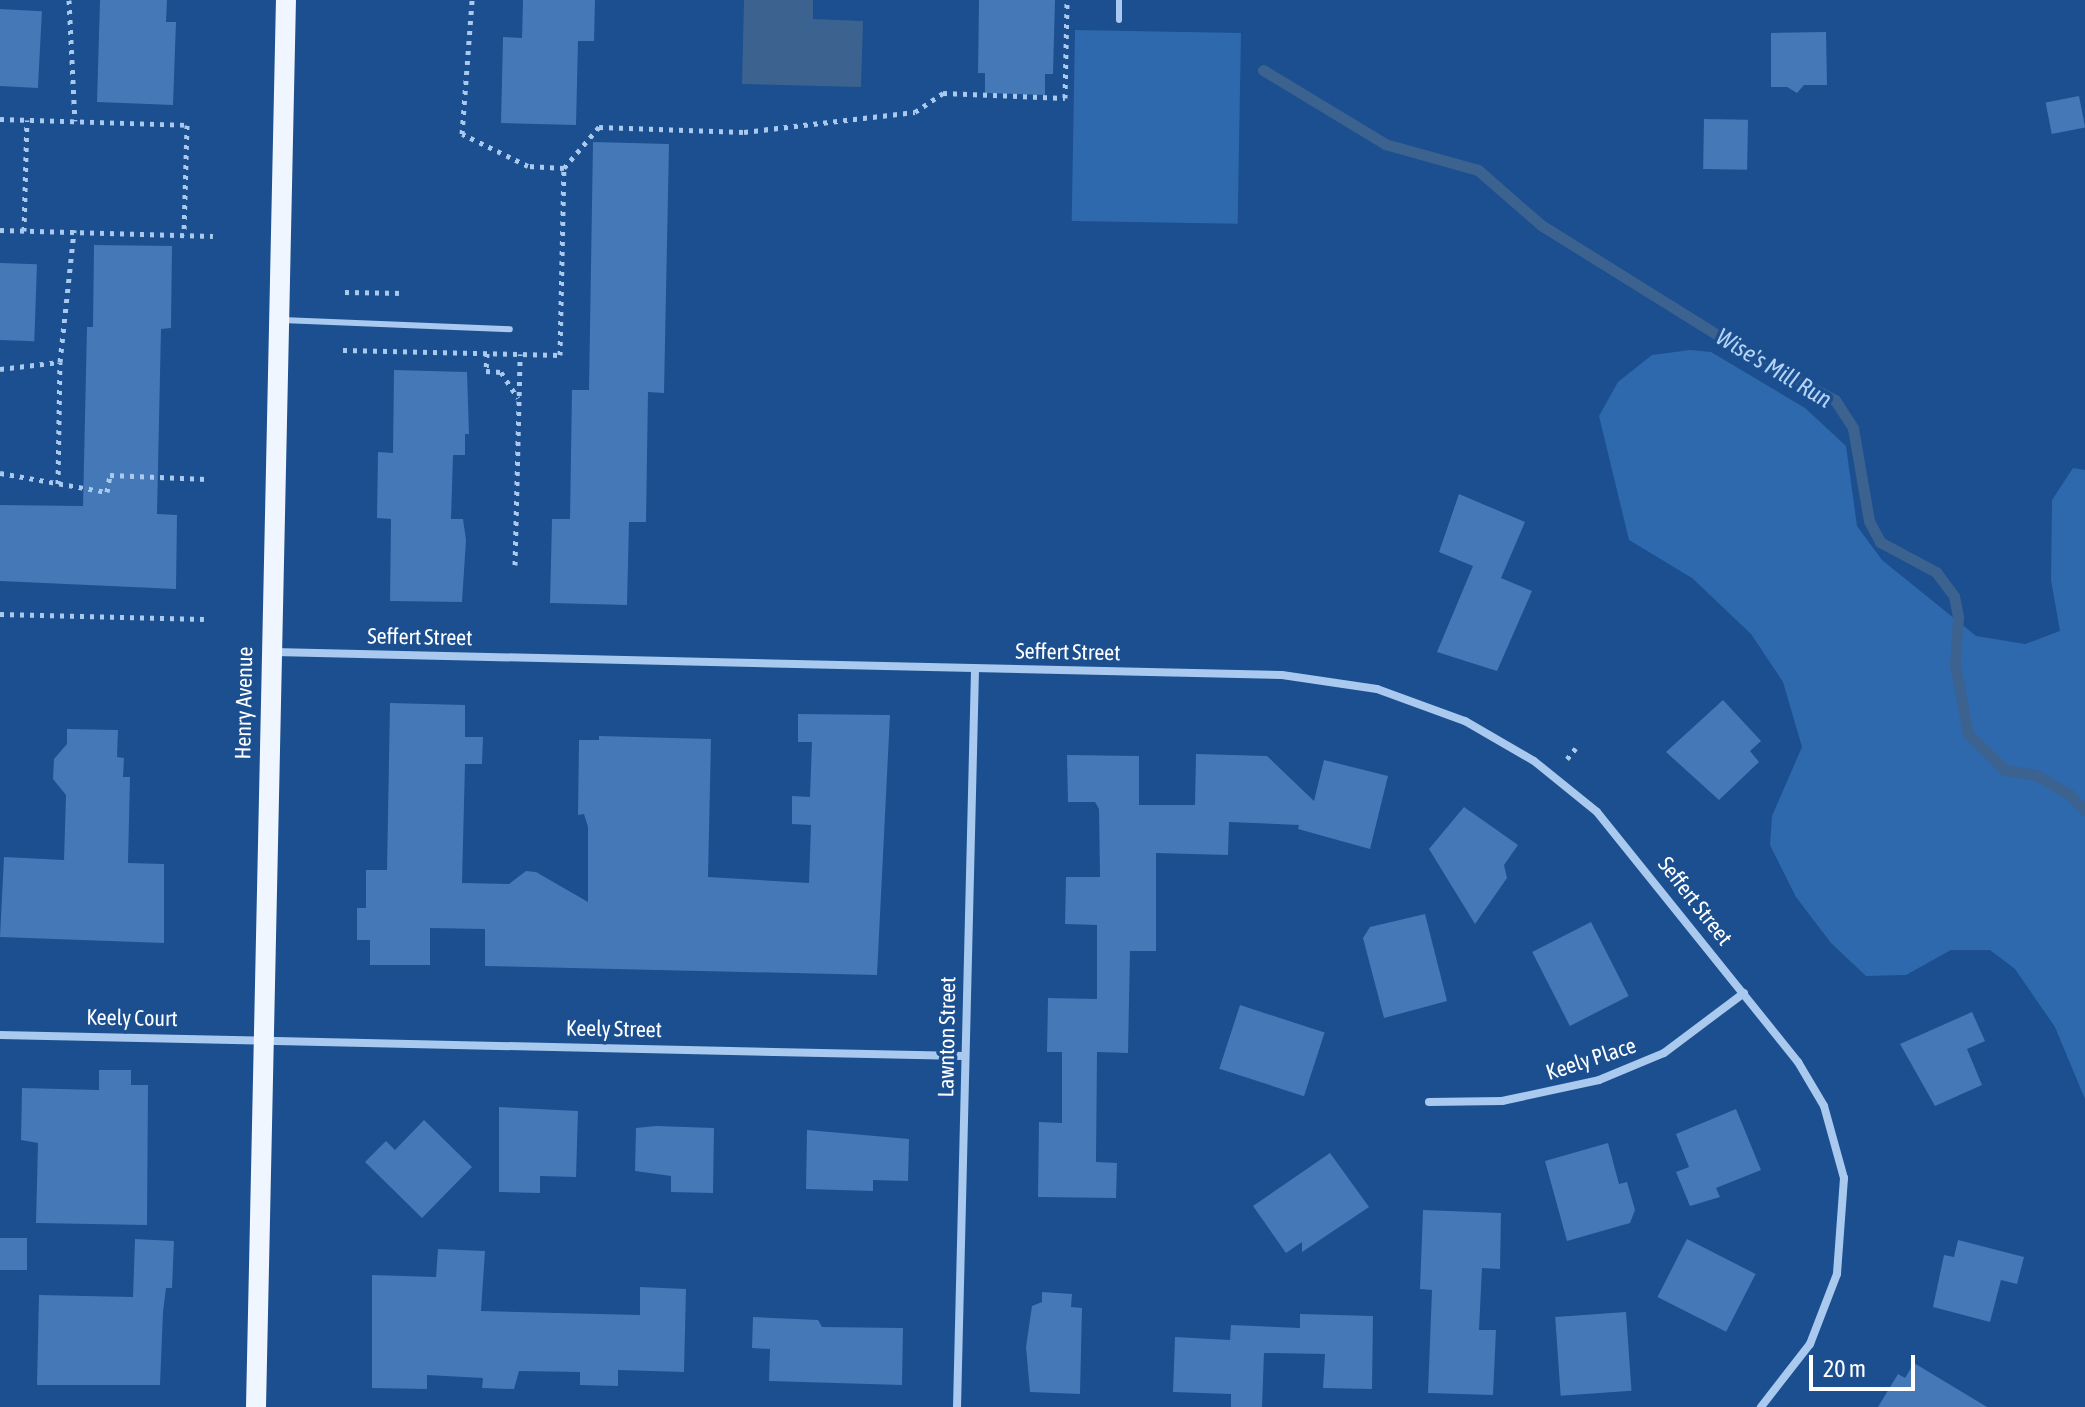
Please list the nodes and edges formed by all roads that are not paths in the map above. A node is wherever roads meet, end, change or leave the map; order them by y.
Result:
1 (286, 0) edge
2 (1119, 0) edge
3 (1119, 20) dead end
4 (277, 319) junction
5 (510, 329) dead end
6 (269, 652) junction
7 (975, 668) junction
8 (1744, 993) junction
9 (0, 1035) edge
10 (264, 1038) junction
11 (964, 1056) junction
12 (1429, 1102) dead end
13 (256, 1407) edge
14 (957, 1407) edge
15 (1761, 1407) edge

1 - 4 main road, Henry Avenue
2 - 3 lane
4 - 5 lane
4 - 6 main road, Henry Avenue
6 - 7 street, Seffert Street
6 - 10 main road, Henry Avenue
7 - 8 street, Seffert Street
7 - 11 street, Lawnton Street
8 - 12 street, Keely Place
8 - 15 street, Seffert Street
9 - 10 street, Keely Court
10 - 11 street, Keely Street
10 - 13 main road, Henry Avenue
11 - 14 street, Lawnton Street

